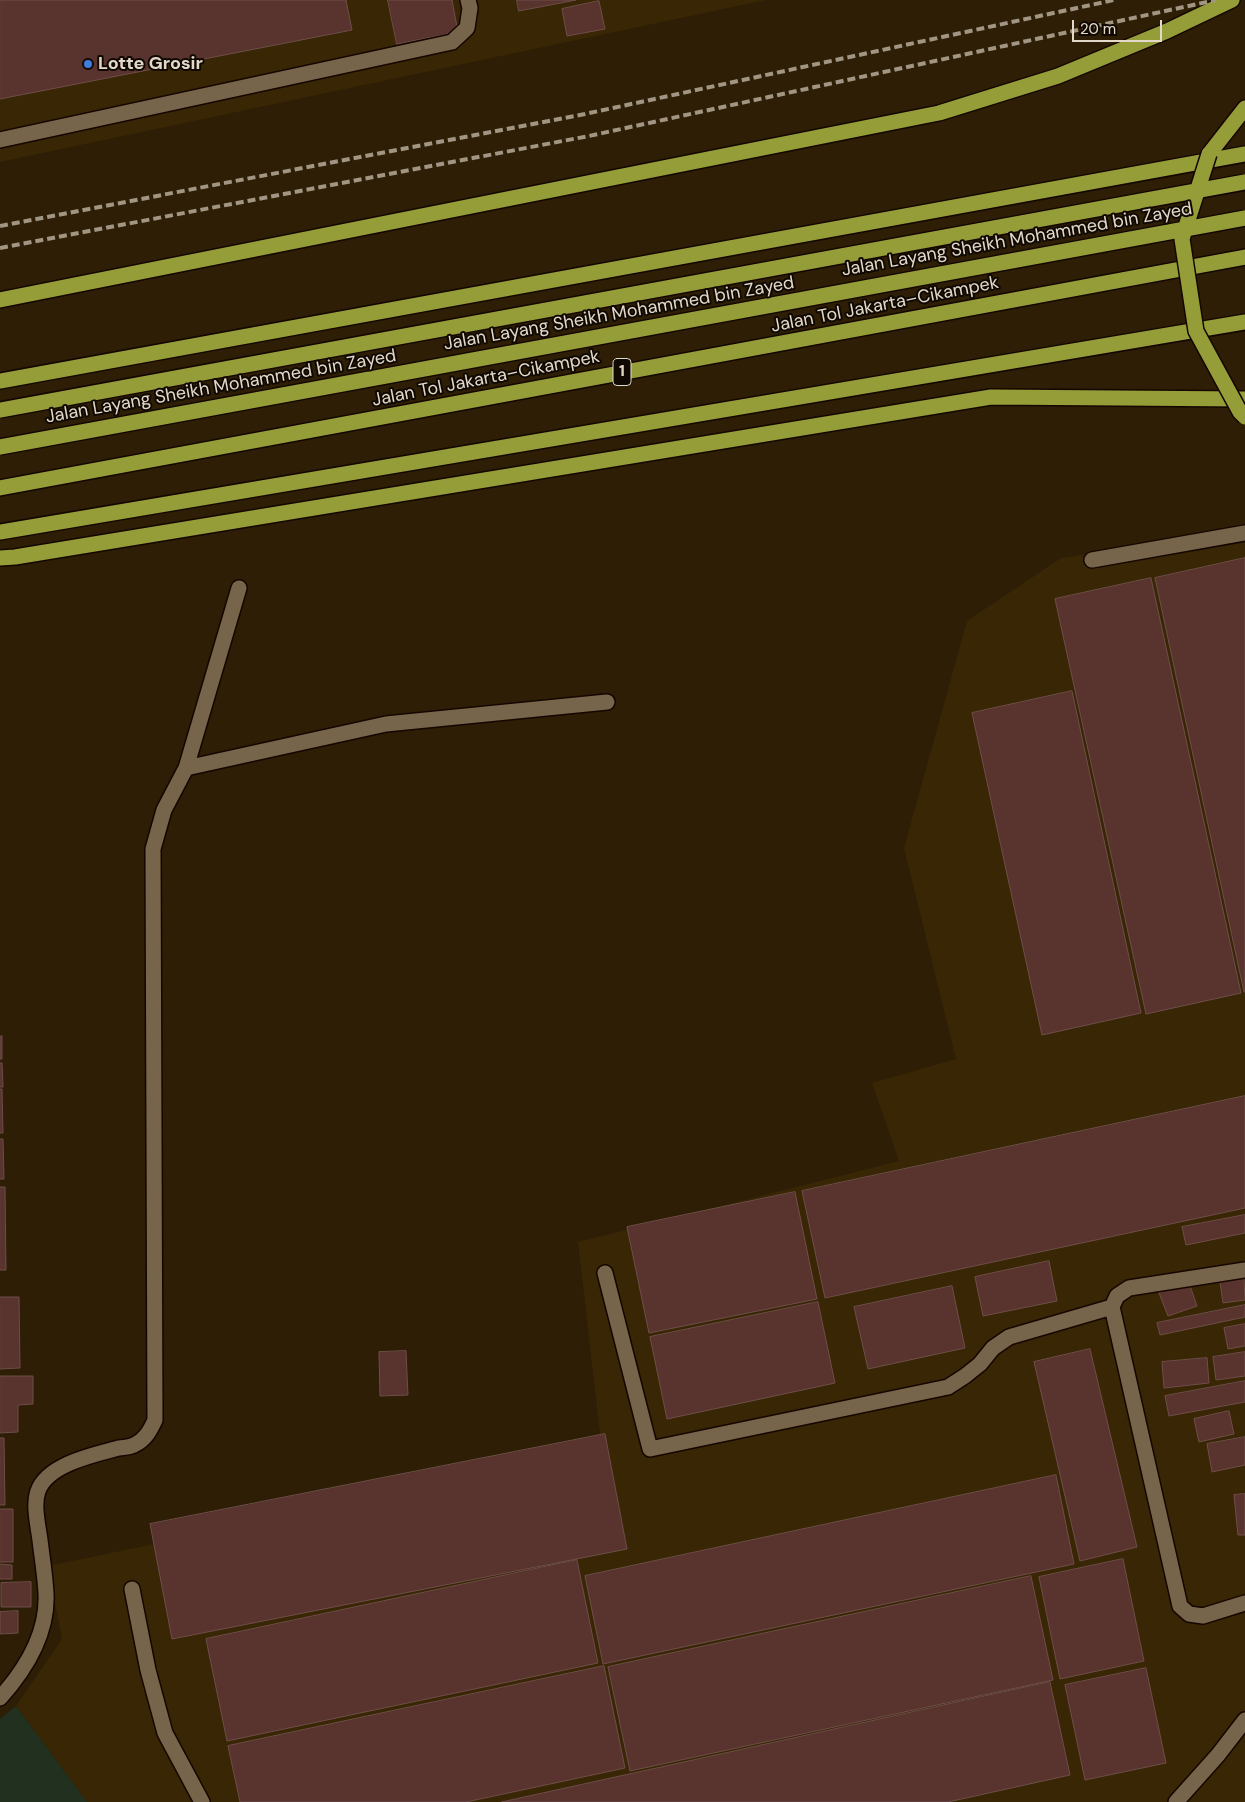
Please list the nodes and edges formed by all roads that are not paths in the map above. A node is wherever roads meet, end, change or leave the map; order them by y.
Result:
1 (468, 0) edge
2 (1219, 0) edge
3 (1232, 0) edge
4 (1167, 31) junction
5 (1245, 108) edge
6 (0, 140) edge
7 (1245, 154) edge
8 (1245, 182) edge
9 (1245, 218) edge
10 (1245, 257) edge
11 (0, 300) edge
12 (1245, 322) edge
13 (0, 381) edge
14 (1245, 398) edge
15 (0, 410) edge
16 (1245, 417) edge
17 (0, 447) edge
18 (0, 488) edge
19 (0, 532) edge
20 (1245, 533) edge
21 (0, 558) edge
22 (1092, 560) dead end
23 (239, 588) dead end
24 (607, 702) dead end
25 (186, 768) junction
26 (1245, 1270) edge
27 (605, 1273) dead end
28 (1112, 1307) junction
29 (132, 1589) dead end
30 (1245, 1603) edge
31 (0, 1698) edge
32 (1245, 1720) edge
33 (202, 1802) edge
34 (1176, 1802) edge

1 - 6 lane
2 - 4 highway
3 - 4 highway
4 - 11 highway
5 - 16 highway, bridge
7 - 13 highway
8 - 15 highway, Jalan Layang Sheikh Mohammed bin Zayed, bridge
9 - 17 highway, Jalan Layang Sheikh Mohammed bin Zayed / 1, bridge
10 - 18 highway, Jalan Tol Jakarta–Cikampek / 1
12 - 19 highway
14 - 21 highway
20 - 22 lane
23 - 25 lane
24 - 25 lane
25 - 31 lane
26 - 28 lane
27 - 28 lane
28 - 30 lane
29 - 33 lane
32 - 34 lane

